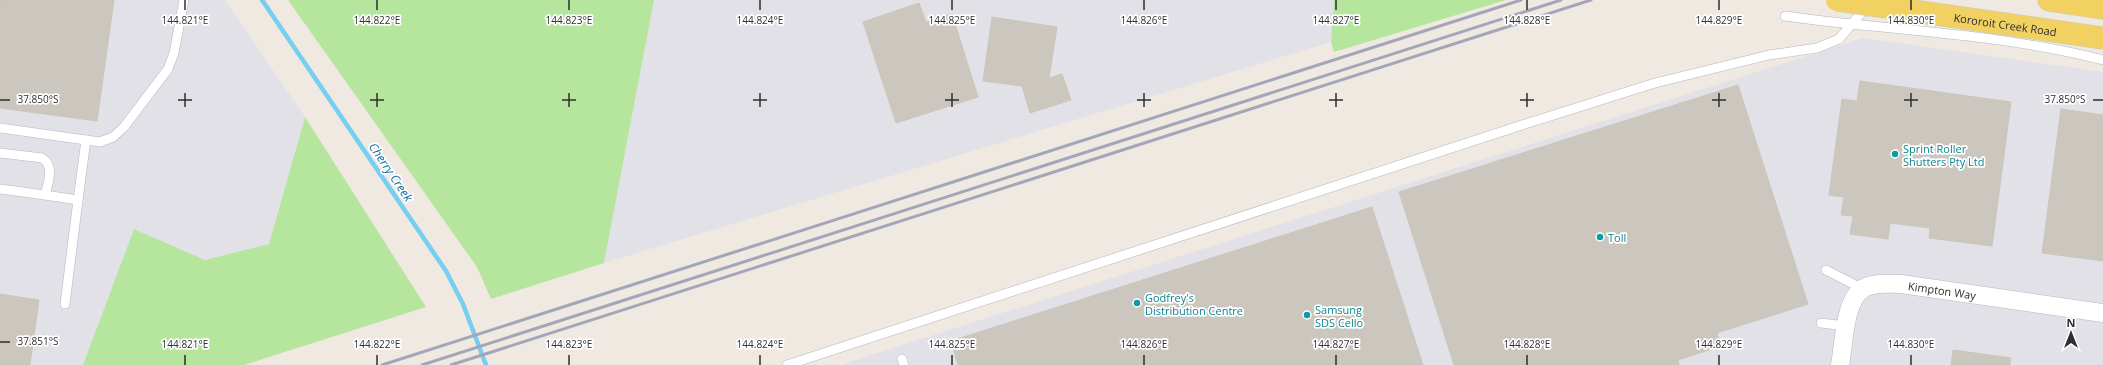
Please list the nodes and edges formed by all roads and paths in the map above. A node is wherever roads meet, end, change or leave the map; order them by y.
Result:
1 (184, 0) edge
2 (1837, 0) edge
3 (1894, 0) edge
4 (2049, 0) edge
5 (2103, 8) edge
6 (1785, 16) dead end
7 (1849, 25) junction
8 (2103, 38) edge
9 (2103, 60) edge
10 (0, 128) edge
11 (86, 140) junction
12 (0, 153) edge
13 (0, 190) edge
14 (46, 196) junction
15 (78, 200) junction
16 (1826, 270) dead end
17 (1863, 288) junction
18 (65, 304) dead end
19 (2103, 313) edge
20 (1821, 323) dead end
21 (1846, 326) junction
22 (787, 365) edge
23 (1840, 365) edge

1 - 11 lane
2 - 8 main road, Kororoit Creek Road, bridge
3 - 7 lane
4 - 5 main road
6 - 7 lane
7 - 9 lane
7 - 22 lane
10 - 11 lane
11 - 15 lane
12 - 14 lane
13 - 14 lane
14 - 15 lane
15 - 18 lane
16 - 17 lane
17 - 19 street, Kimpton Way
17 - 21 street
20 - 21 lane
21 - 23 street

